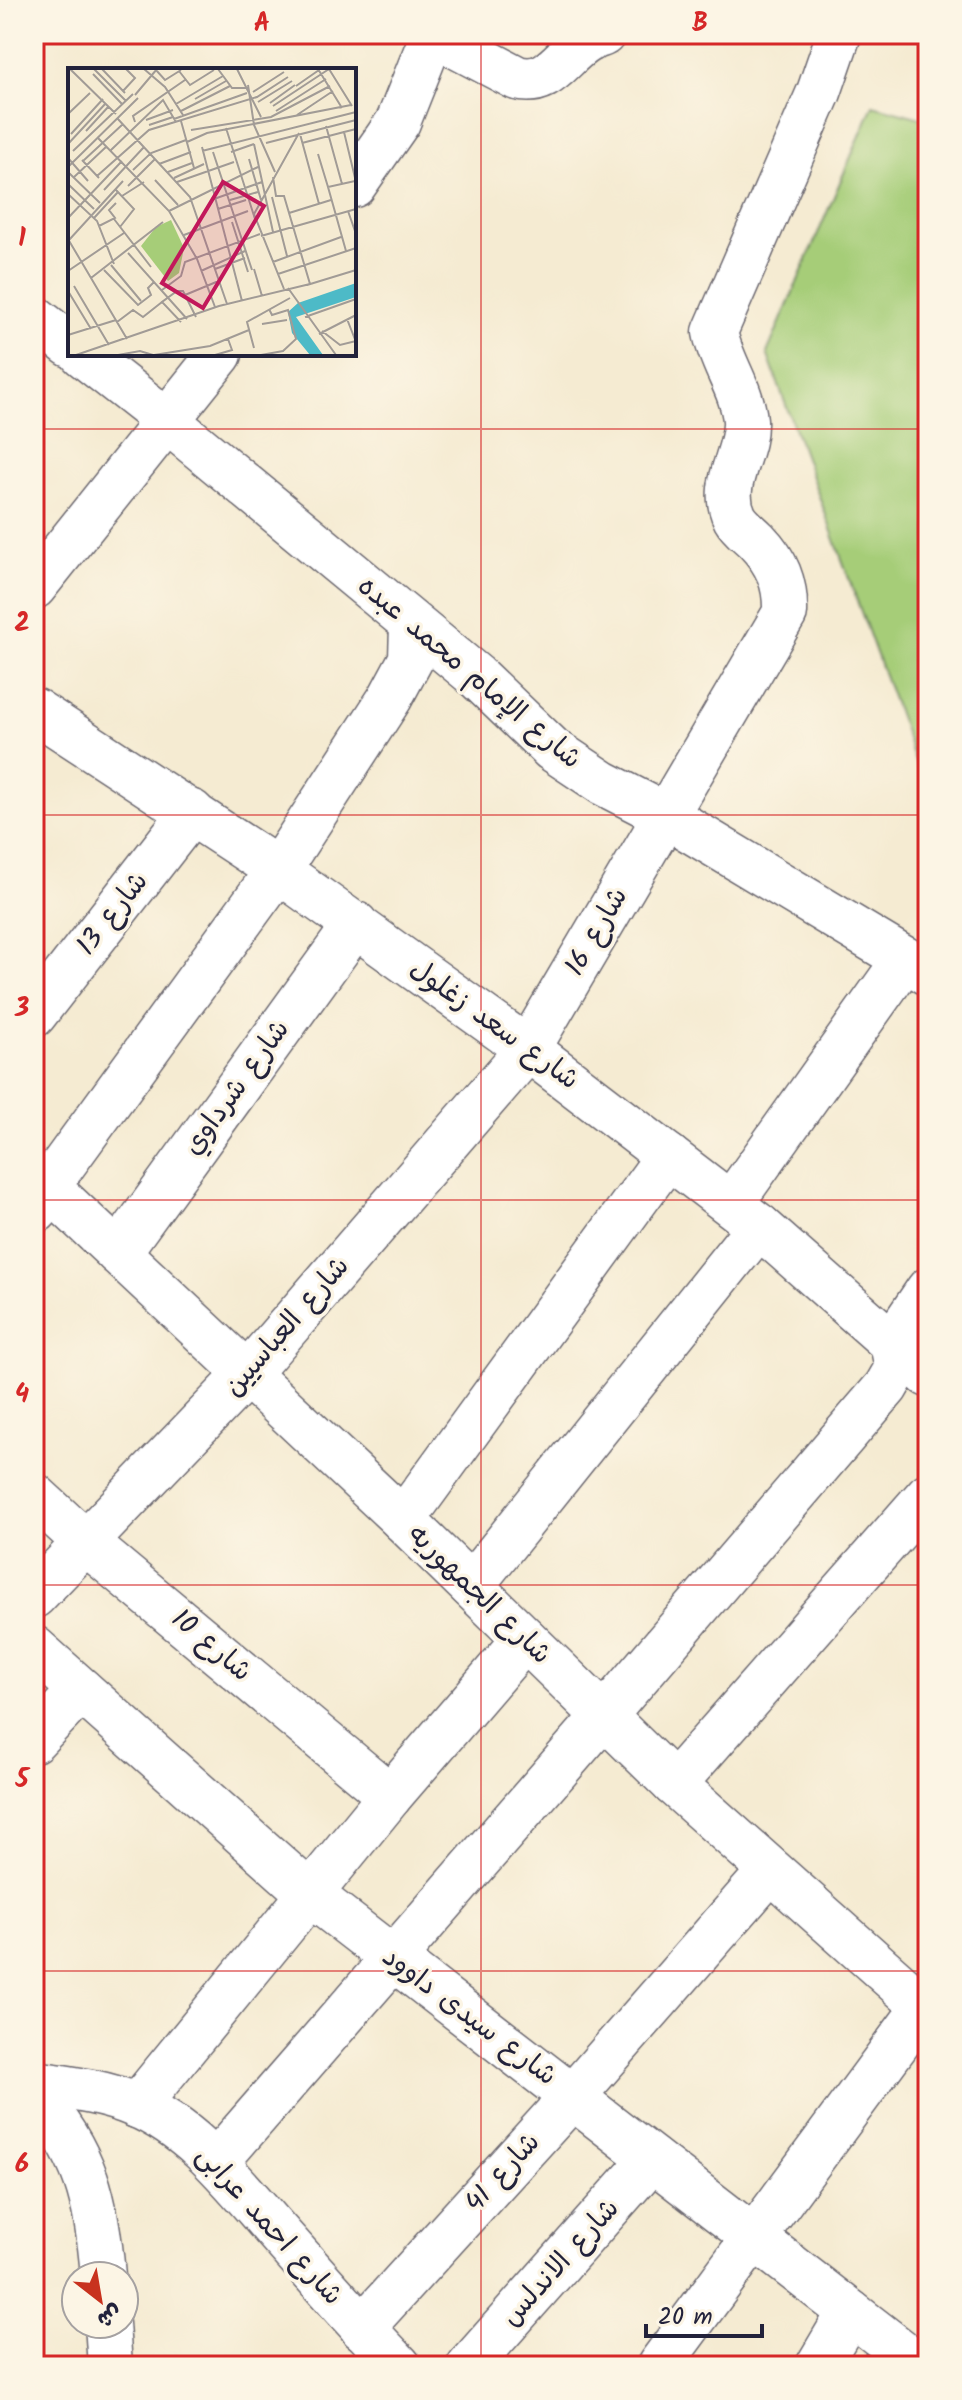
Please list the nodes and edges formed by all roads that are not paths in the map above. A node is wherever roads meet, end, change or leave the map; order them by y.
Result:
1 (433, 34) edge
2 (603, 34) edge
3 (839, 34) edge
4 (356, 182) edge
5 (34, 317) edge
6 (68, 343) edge
7 (85, 356) edge
8 (218, 356) edge
9 (166, 420) junction
10 (34, 587) edge
11 (412, 626) junction
12 (34, 710) edge
13 (192, 812) junction
14 (665, 815) junction
15 (278, 870) junction
16 (356, 924) junction
17 (916, 966) edge
18 (34, 1015) edge
19 (528, 1049) junction
20 (668, 1156) junction
21 (38, 1192) edge
22 (745, 1215) junction
23 (118, 1253) junction
24 (928, 1290) edge
25 (892, 1343) junction
26 (247, 1374) junction
27 (928, 1375) edge
28 (34, 1495) edge
29 (928, 1495) edge
30 (403, 1520) junction
31 (85, 1542) junction
32 (471, 1586) junction
33 (34, 1596) edge
34 (525, 1639) junction
35 (34, 1648) edge
36 (81, 1690) junction
37 (604, 1716) junction
38 (34, 1740) edge
39 (674, 1784) junction
40 (390, 1796) junction
41 (770, 1871) junction
42 (310, 1894) junction
43 (393, 1959) junction
44 (926, 2008) edge
45 (34, 2083) edge
46 (34, 2095) edge
47 (573, 2096) junction
48 (137, 2106) junction
49 (652, 2159) junction
50 (216, 2162) junction
51 (754, 2237) junction
52 (102, 2260) edge
53 (850, 2312) junction
54 (362, 2328) junction
55 (108, 2340) edge
56 (110, 2366) edge
57 (399, 2366) edge
58 (469, 2366) edge
59 (659, 2366) edge
60 (818, 2366) edge
61 (920, 2366) edge

1 - 2 street
1 - 4 street
3 - 14 street, شارع 16
5 - 6 street
7 - 9 street, شارع الإمام محمد عبده
8 - 9 street
9 - 10 street
9 - 11 street, شارع الإمام محمد عبده
11 - 14 street, شارع الإمام محمد عبده
11 - 15 street
12 - 13 street, شارع سعد زغلول
13 - 15 street, شارع سعد زغلول
13 - 18 street, شارع 13
14 - 17 street, شارع الإمام محمد عبده
14 - 19 street, شارع 16
15 - 16 street, شارع سعد زغلول
15 - 21 street
16 - 19 street, شارع سعد زغلول
16 - 23 street, شارع شرداوي
17 - 22 street
19 - 20 street, شارع سعد زغلول
19 - 26 street, شارع العباسيين
20 - 22 street, شارع سعد زغلول
20 - 30 street
21 - 23 street, شارع الجمهوريه
22 - 25 street, شارع سعد زغلول
22 - 32 street
23 - 26 street, شارع الجمهوريه
24 - 25 street
25 - 27 street, شارع سعد زغلول
25 - 37 street
26 - 30 street, شارع الجمهوريه
26 - 31 street, شارع العباسيين
28 - 31 street, شارع 10
29 - 39 street
30 - 32 street, شارع الجمهوريه
31 - 33 street, شارع العباسيين
31 - 40 street, شارع 10
32 - 34 street, شارع الجمهوريه
34 - 37 street, شارع الجمهوريه
34 - 40 street
35 - 36 street, شارع سيدى داوود
36 - 38 street
36 - 42 street, شارع سيدى داوود
37 - 39 street, شارع الجمهوريه
37 - 43 street
39 - 41 street, شارع الجمهوريه
40 - 42 street
41 - 44 street, شارع الجمهوريه
41 - 47 street, شارع 41
42 - 43 street, شارع سيدى داوود
42 - 48 street
43 - 47 street, شارع سيدى داوود
43 - 50 street
44 - 51 street
45 - 48 street, شارع احمد عرابى
46 - 52 street
47 - 49 street, شارع سيدى داوود
47 - 54 street, شارع 41
48 - 50 street, شارع احمد عرابى
49 - 51 street, شارع سيدى داوود
49 - 58 street, شارع الاندلس
50 - 54 street, شارع احمد عرابى
51 - 53 street, شارع سيدى داوود
51 - 59 street
53 - 60 street
53 - 61 street, شارع سيدى داوود
54 - 57 street, شارع احمد عرابى
55 - 56 street

